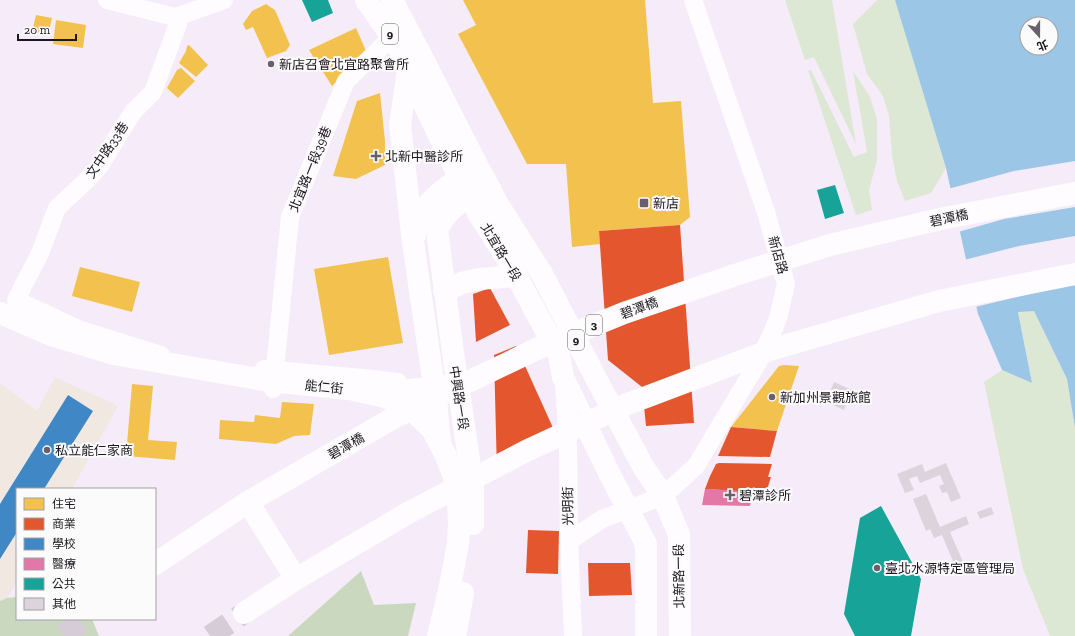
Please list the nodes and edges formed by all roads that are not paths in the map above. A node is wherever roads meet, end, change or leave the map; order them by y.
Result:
1 (107, 0) edge
2 (224, 0) edge
3 (366, 0) edge
4 (392, 0) edge
5 (693, 0) edge
6 (179, 16) junction
7 (392, 37) junction
8 (408, 71) junction
9 (483, 176) junction
10 (465, 187) junction
11 (1075, 193) edge
12 (413, 242) junction
13 (1075, 274) edge
14 (516, 276) junction
15 (444, 291) junction
16 (8, 306) edge
17 (151, 351) junction
18 (275, 370) junction
19 (563, 377) junction
20 (457, 383) junction
21 (429, 386) junction
22 (273, 389) junction
23 (663, 496) junction
24 (248, 502) junction
25 (628, 509) junction
26 (569, 541) junction
27 (156, 563) edge
28 (296, 579) junction
29 (244, 612) tunnel mouth
30 (424, 636) edge
31 (438, 636) edge
32 (455, 636) edge
33 (573, 636) edge
34 (646, 636) edge
35 (680, 636) edge

1 - 6 street
2 - 6 street
3 - 7 main road, 北宜路一段 / 9
4 - 9 main road, 北宜路一段 / 9
5 - 23 street, 新店路
6 - 16 street, 文中路33巷
7 - 8 main road, 北宜路一段 / 9
7 - 18 street, 北宜路一段39巷
8 - 10 main road, 北宜路一段 / 9
8 - 12 main road, 中興路一段
9 - 10 main road, 中興路一段
9 - 23 main road, 北宜路一段 / 9
10 - 12 main road, 中興路一段
10 - 14 main road, 北宜路一段 / 9
10 - 15 main road, 中興路一段
11 - 24 main road, 碧潭橋 / 3
12 - 21 main road, 中興路一段
13 - 28 main road
14 - 15 main road
14 - 19 main road, 北宜路一段 / 9
15 - 20 main road, 中興路一段
16 - 17 street
16 - 31 main road, 能仁街
17 - 18 street
17 - 22 street
18 - 21 street
18 - 22 street, 北宜路一段39巷
19 - 25 main road, 北宜路一段 / 9
19 - 26 street, 光明街
20 - 21 street
20 - 32 main road, 中興路一段
21 - 22 street
21 - 30 main road, 中興路一段
23 - 25 street, 新店路
23 - 35 main road, 北新路一段 / 9
24 - 27 main road, 碧潭橋 / 3
24 - 28 main road
25 - 26 street, 新店路
25 - 34 main road, 9
26 - 33 street, 光明街
28 - 29 main road

